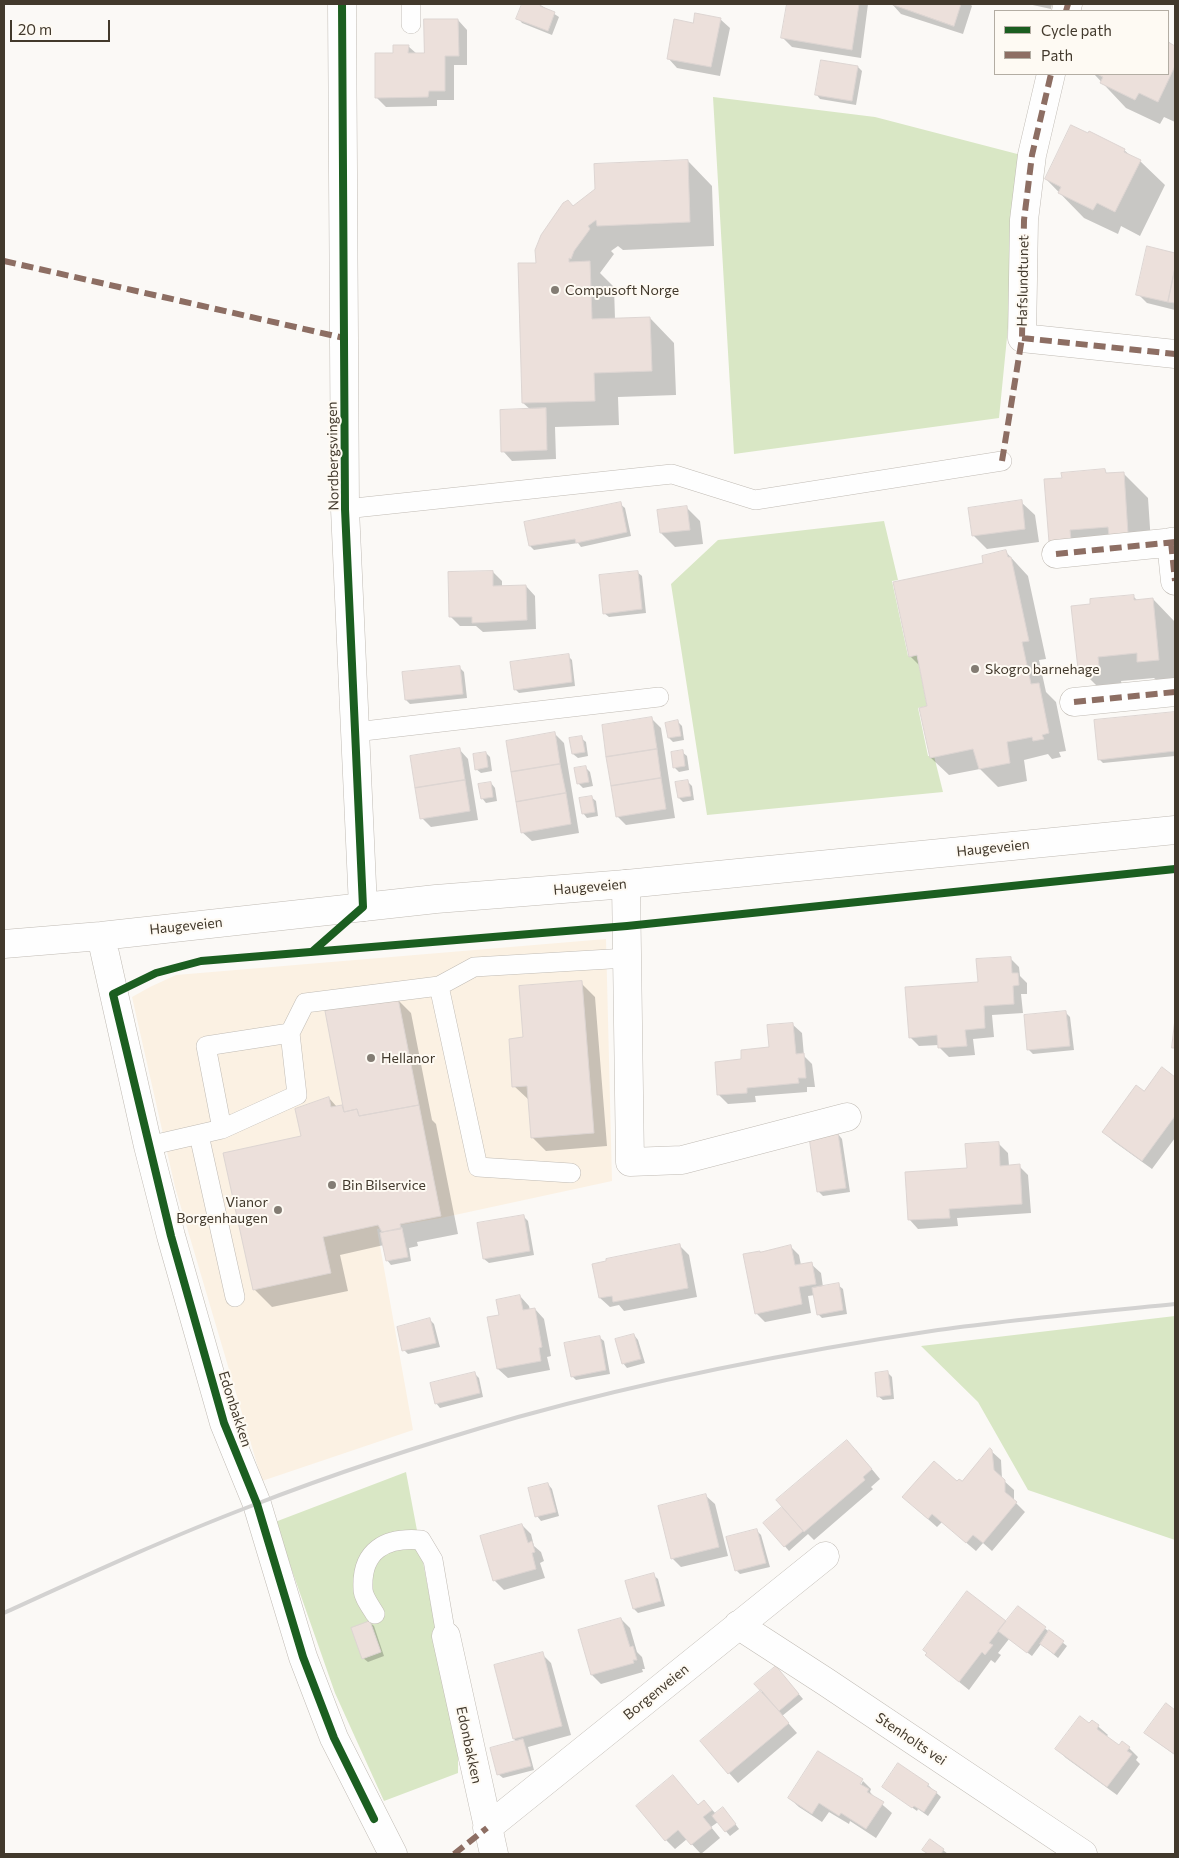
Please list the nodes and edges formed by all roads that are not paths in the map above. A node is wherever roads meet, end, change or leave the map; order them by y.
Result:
1 (342, 4) edge
2 (411, 4) edge
3 (411, 24) dead end
4 (1052, 75) edge
5 (1175, 354) edge
6 (1002, 461) dead end
7 (346, 509) junction
8 (1173, 542) edge
9 (1056, 554) dead end
10 (1175, 581) edge
11 (1175, 692) edge
12 (659, 697) dead end
13 (1074, 702) dead end
14 (354, 732) junction
15 (1175, 830) edge
16 (626, 884) junction
17 (363, 907) junction
18 (101, 936) junction
19 (4, 944) edge
20 (627, 958) junction
21 (439, 986) junction
22 (290, 1033) junction
23 (847, 1116) dead end
24 (222, 1129) junction
25 (199, 1134) junction
26 (148, 1146) junction
27 (570, 1173) dead end
28 (235, 1297) dead end
29 (825, 1556) dead end
30 (375, 1614) dead end
31 (738, 1625) junction
32 (446, 1636) joint
33 (487, 1828) junction
34 (393, 1854) edge
35 (494, 1854) edge
36 (1083, 1854) edge

1 - 7 street, Nordbergsvingen
2 - 3 lane
4 - 5 street, Hafslundtunet
6 - 7 lane
7 - 14 street, Nordbergsvingen
8 - 9 street
8 - 10 street
11 - 13 street
12 - 14 lane
14 - 17 street, Nordbergsvingen
15 - 16 street, Haugeveien
16 - 17 street, Haugeveien
16 - 20 street
17 - 18 street, Haugeveien
18 - 19 street, Haugeveien
18 - 26 street, Edonbakken
20 - 21 lane
20 - 23 street
21 - 22 lane
21 - 27 lane
22 - 24 lane
22 - 24 lane
24 - 25 lane
25 - 26 lane
25 - 28 lane
26 - 34 street, Edonbakken
29 - 31 street, Borgenveien
30 - 32 lane
31 - 33 street, Borgenveien
31 - 36 street, Stenholts vei
32 - 33 street, Edonbakken
33 - 35 street, Edonbakken

